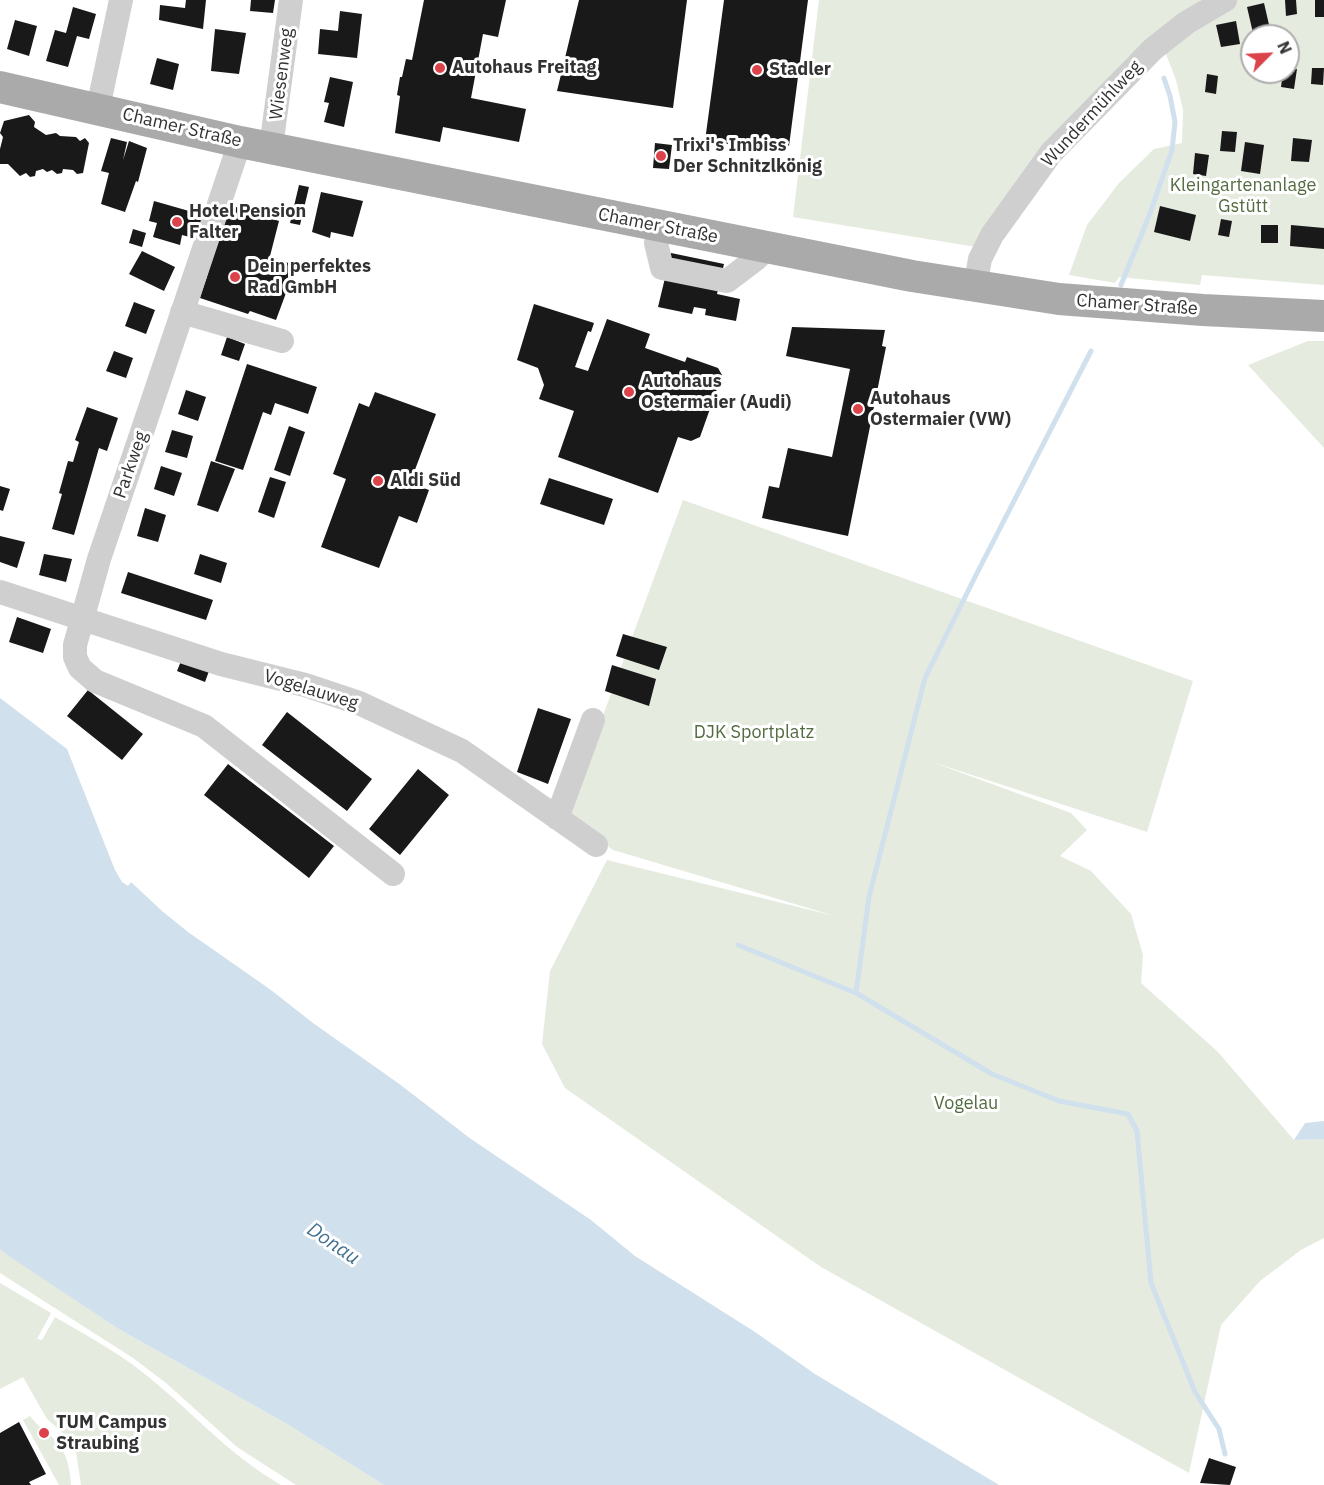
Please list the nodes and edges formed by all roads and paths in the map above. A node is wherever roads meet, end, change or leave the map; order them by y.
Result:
1 (121, 0) edge
2 (291, 0) edge
3 (1225, 0) edge
4 (0, 87) edge
5 (98, 108) junction
6 (240, 142) junction
7 (271, 147) junction
8 (975, 287) junction
9 (182, 312) junction
10 (1324, 316) edge
11 (282, 341) dead end
12 (0, 592) edge
13 (82, 618) junction
14 (593, 720) dead end
15 (558, 818) junction
16 (596, 845) dead end
17 (393, 874) dead end

1 - 5 street
2 - 7 street, Wiesenweg
3 - 8 street, Wundermühlweg
4 - 5 main road, Chamer Straße
5 - 6 main road, Chamer Straße
6 - 7 main road, Chamer Straße
6 - 9 street, Parkweg
7 - 8 main road, Chamer Straße
8 - 10 main road, Chamer Straße
9 - 11 street
9 - 13 street, Parkweg
12 - 13 street, Vogelauweg
13 - 15 street, Vogelauweg
13 - 17 street, Parkweg
14 - 15 street
15 - 16 street, Vogelauweg

